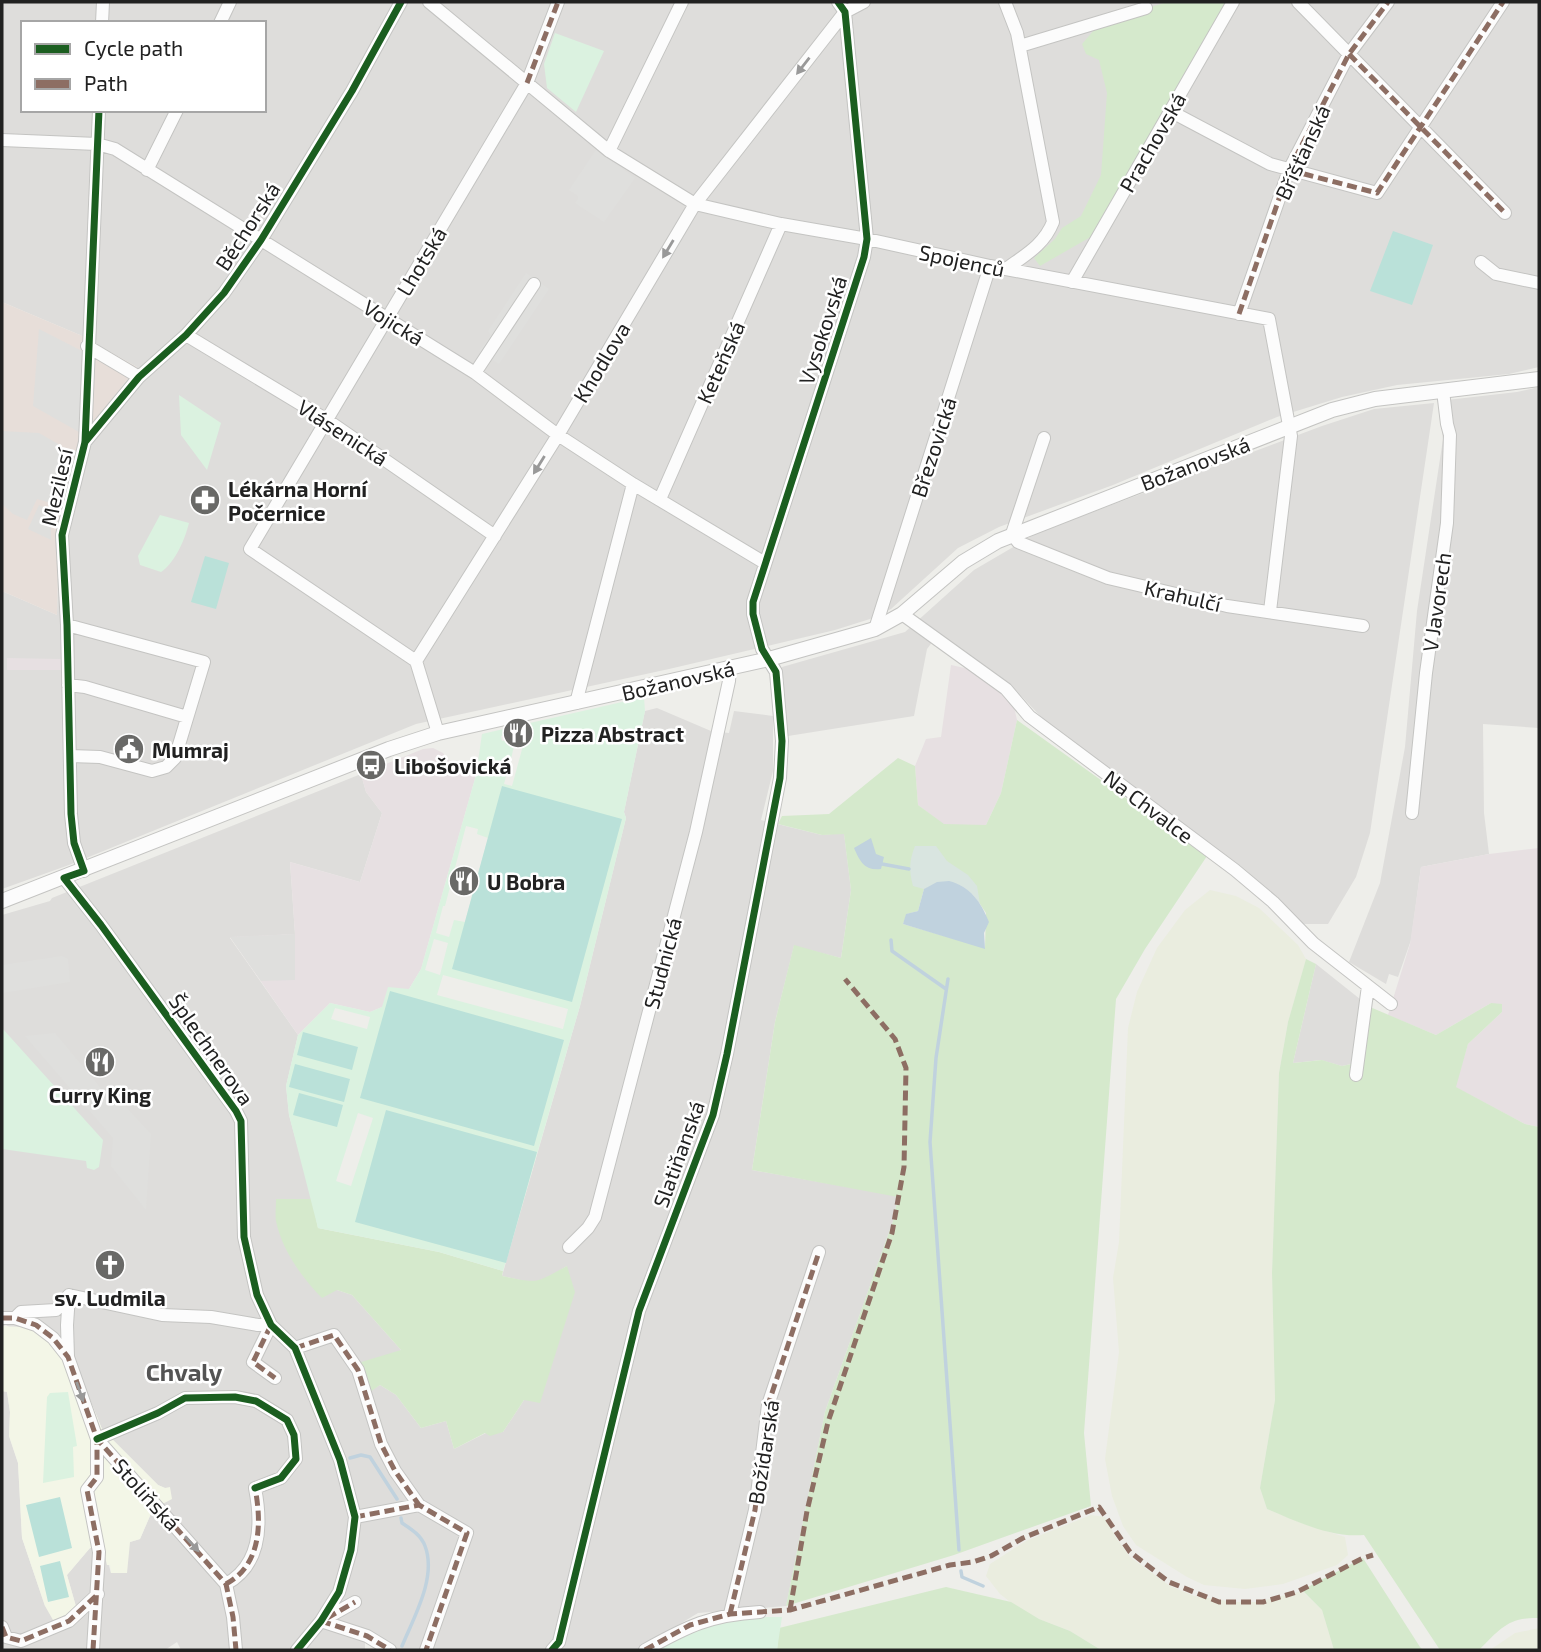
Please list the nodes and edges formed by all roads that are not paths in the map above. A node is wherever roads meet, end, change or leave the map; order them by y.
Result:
1 (103, 2) edge
2 (230, 2) edge
3 (401, 2) edge
4 (429, 2) edge
5 (558, 2) edge
6 (682, 2) edge
7 (864, 2) edge
8 (1005, 2) edge
9 (1233, 2) edge
10 (1298, 2) edge
11 (1388, 2) edge
12 (1503, 2) edge
13 (842, 7) edge
14 (1146, 8) dead end
15 (102, 21) edge
16 (221, 21) edge
17 (1020, 46) junction
18 (1349, 54) junction
19 (527, 83) junction
20 (1170, 111) junction
21 (99, 112) edge
22 (176, 112) edge
23 (1421, 127) junction
24 (2, 139) edge
25 (97, 144) junction
26 (608, 151) junction
27 (147, 170) junction
28 (1289, 170) junction
29 (695, 204) junction
30 (1505, 213) dead end
31 (781, 224) junction
32 (867, 239) junction
33 (261, 240) junction
34 (1481, 262) dead end
35 (990, 266) junction
36 (1006, 269) junction
37 (1072, 282) junction
38 (1539, 283) edge
39 (534, 284) dead end
40 (1239, 314) junction
41 (388, 317) junction
42 (186, 335) junction
43 (87, 346) junction
44 (475, 373) junction
45 (139, 377) junction
46 (1539, 379) edge
47 (1443, 391) junction
48 (327, 420) junction
49 (1290, 425) junction
50 (558, 435) junction
51 (1044, 438) dead end
52 (85, 442) junction
53 (634, 484) junction
54 (660, 499) junction
55 (1012, 534) junction
56 (495, 536) junction
57 (765, 564) junction
58 (1270, 611) junction
59 (902, 614) junction
60 (67, 625) junction
61 (1363, 626) dead end
62 (875, 629) junction
63 (769, 659) junction
64 (416, 661) junction
65 (730, 668) junction
66 (68, 685) junction
67 (576, 703) junction
68 (187, 717) junction
69 (438, 733) junction
70 (70, 756) junction
71 (1412, 813) dead end
72 (84, 871) junction
73 (64, 878) junction
74 (2, 901) edge
75 (1368, 986) junction
76 (1391, 1004) dead end
77 (1356, 1075) dead end
78 (569, 1247) dead end
79 (819, 1252) dead end
80 (69, 1295) junction
81 (8, 1318) edge
82 (271, 1325) junction
83 (295, 1348) junction
84 (68, 1357) junction
85 (275, 1378) dead end
86 (97, 1439) junction
87 (419, 1505) junction
88 (355, 1517) junction
89 (226, 1584) junction
90 (98, 1594) junction
91 (355, 1602) dead end
92 (760, 1612) dead end
93 (730, 1614) junction
94 (321, 1621) junction
95 (2, 1627) edge
96 (93, 1650) edge
97 (235, 1650) edge
98 (297, 1650) edge
99 (390, 1650) edge
100 (426, 1650) edge
101 (552, 1650) edge
102 (645, 1650) edge

1 - 15 street
2 - 16 street
3 - 33 street, Běchorská
4 - 19 street, Spojenců
5 - 19 street, Lhotská
6 - 26 street
7 - 13 street
8 - 17 street
9 - 20 street, Prachovská
10 - 18 street
11 - 18 street, Bříšťanská
12 - 23 street
13 -> 29 street, Khodlova
13 - 32 street, Vysokovská
14 - 17 street
17 - 36 street
18 - 23 street
18 - 28 street, Bříšťanská
19 - 26 street, Spojenců
19 - 41 street, Lhotská
20 - 28 street
20 - 37 street, Prachovská
21 - 25 street, Mezilesí
22 - 27 street
23 - 28 street
23 - 30 street
24 - 25 street, Vojická
25 - 27 street, Vojická
25 - 43 street, Mezilesí
26 - 29 street, Spojenců
27 - 33 street, Vojická
28 - 40 street, Bříšťanská
29 - 31 street, Spojenců
29 -> 50 street, Khodlova
31 - 32 street, Spojenců
31 - 54 street, Keteňská
32 - 35 street, Spojenců
32 - 57 street, Vysokovská
33 - 41 street, Vojická
33 - 42 street, Běchorská
34 - 38 street
35 - 36 street, Spojenců
35 - 62 street, Březovická
36 - 37 street, Spojenců
37 - 40 street, Spojenců
39 - 44 street
40 - 49 street, Spojenců
41 - 44 street, Vojická
41 - 48 street, Lhotská
42 - 45 street, Běchorská
42 - 48 street, Vlásenická
43 - 45 street
43 - 52 street, Mezilesí
44 - 50 street, Vojická
45 - 52 street, Běchorská
46 - 47 street, Božanovská
47 - 49 street, Božanovská
47 - 71 street, V Javorech
48 - 56 street, Vlásenická
48 - 64 street, Lhotská
49 - 55 street, Božanovská
49 - 58 street, Spojenců
50 - 53 street, Vojická
50 -> 56 street, Khodlova
51 - 55 street
52 - 60 street, Mezilesí
53 - 54 street, Vojická
53 - 67 street
54 - 57 street, Vojická
55 - 58 street, Krahulčí
55 - 59 street, Božanovská
56 - 64 street, Khodlova
57 - 63 street, Vysokovská
58 - 61 street, Krahulčí
59 - 62 street, Božanovská
59 - 75 street, Na Chvalce
60 - 66 street, Mezilesí
60 - 68 street
62 - 63 street, Božanovská
63 - 65 street, Božanovská
63 - 101 street, Slatiňanská
64 - 69 street
65 - 67 street, Božanovská
65 - 78 street, Studnická
66 - 68 street
66 - 70 street, Mezilesí
67 - 69 street, Božanovská
68 - 70 street
69 - 72 street, Božanovská
70 - 72 street, Mezilesí
72 - 73 street, Božanovská
73 - 74 street, Božanovská
73 - 82 street, Šplechnerova
75 - 76 street, Na Chvalce
75 - 77 street
79 - 93 street, Božídarská
80 - 81 street, Stoliňská
80 - 82 street
80 - 84 street
81 - 84 street, Stoliňská
82 - 83 street, Šplechnerova
82 - 85 street
83 - 87 street
83 - 88 street, Šplechnerova
84 -> 86 street, Stoliňská
86 -> 89 street, Stoliňská
86 - 89 street
86 - 90 street
87 - 88 street
87 - 100 street
88 - 94 street, Šplechnerova
89 - 97 street, Stoliňská
90 - 95 street
90 - 96 street
91 - 94 street
92 - 93 street
93 - 102 street
94 - 98 street, Šplechnerova
94 - 99 street

